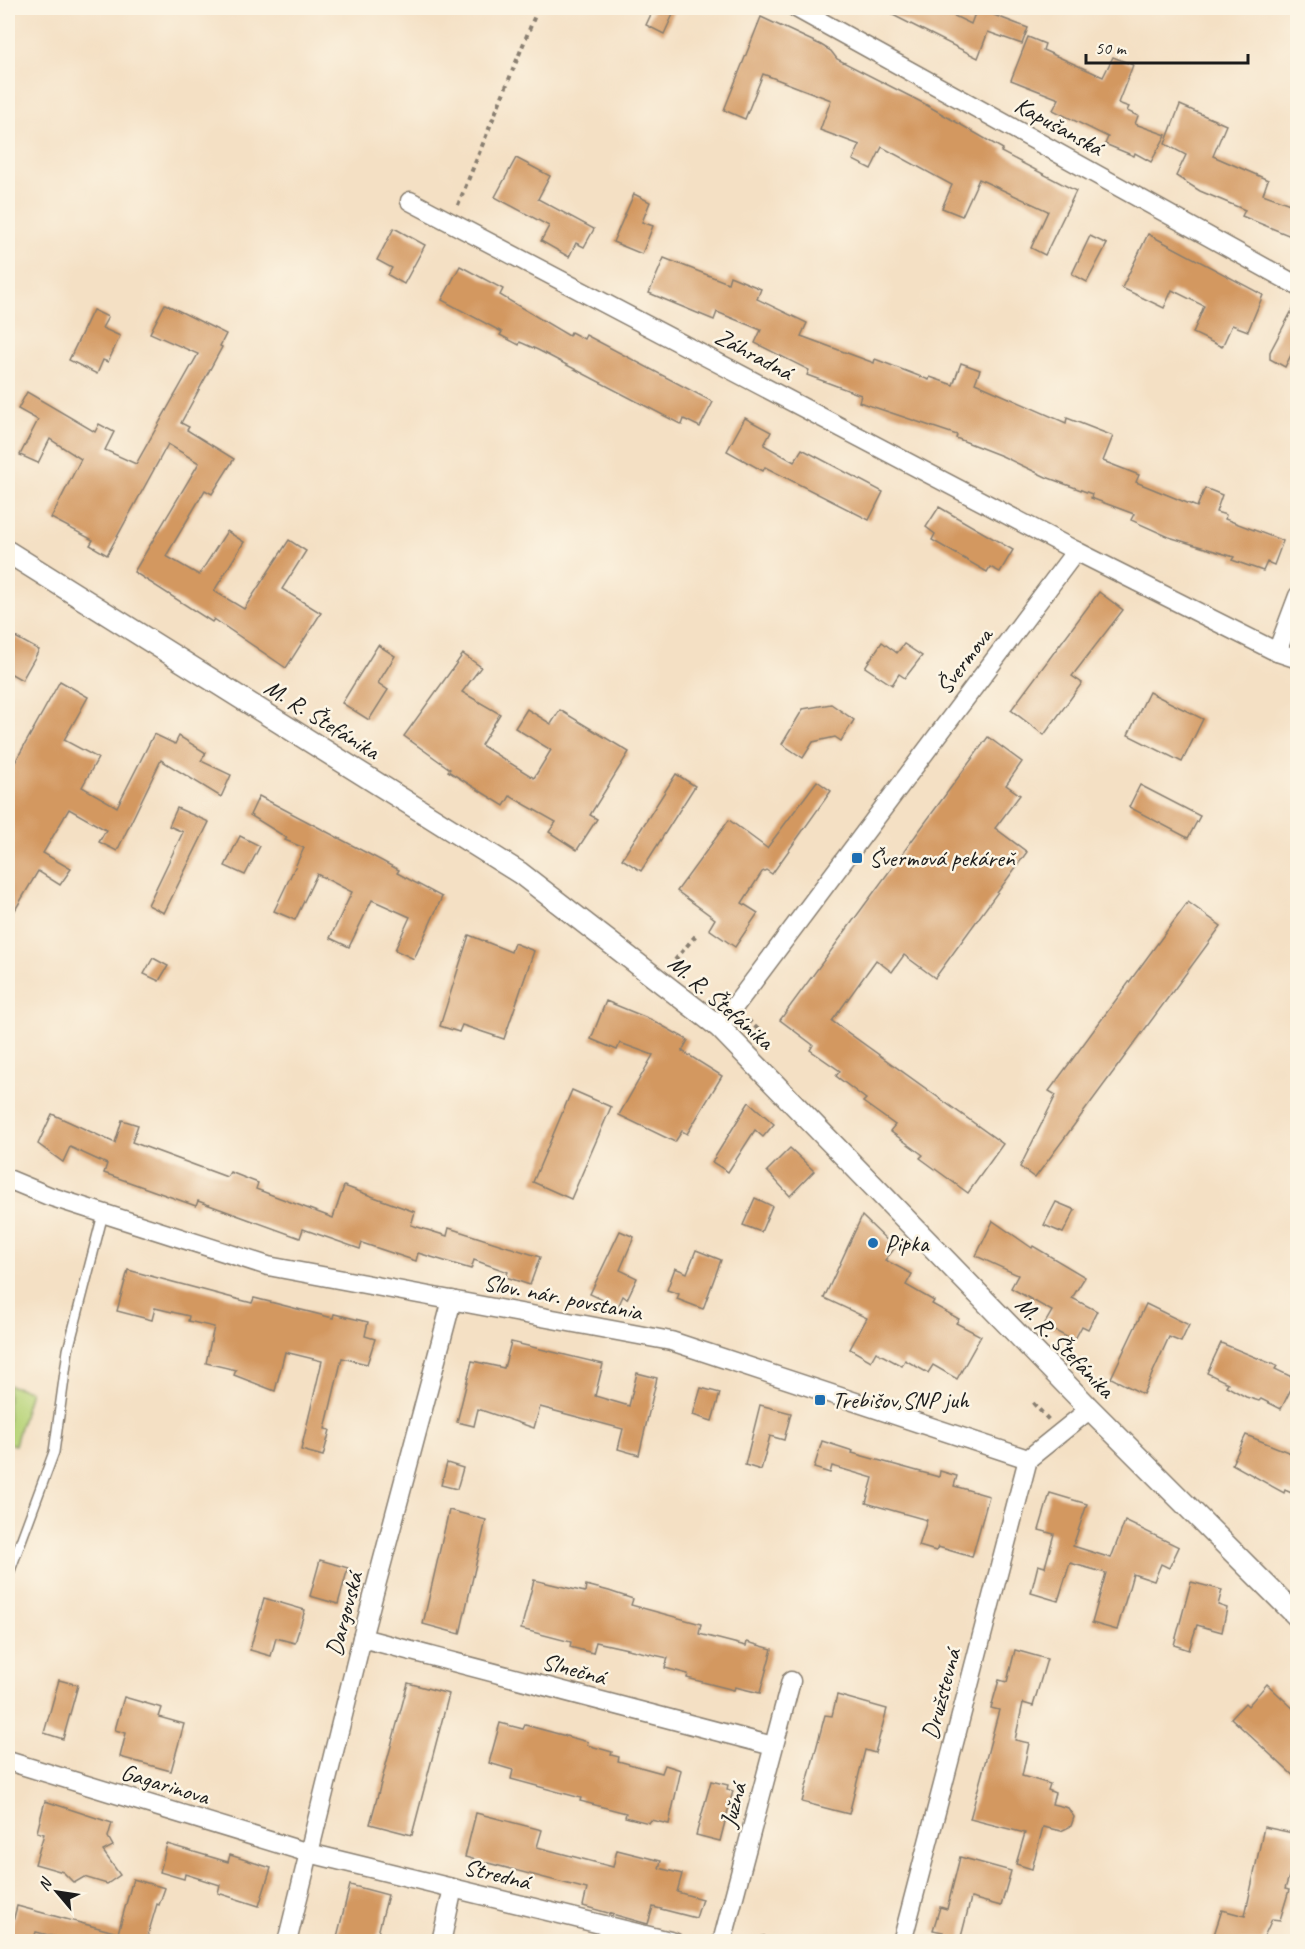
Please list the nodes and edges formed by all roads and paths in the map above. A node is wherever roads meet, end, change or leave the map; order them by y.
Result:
1 (538, 8) edge
2 (796, 8) edge
3 (410, 201) dead end
4 (451, 222) junction
5 (1298, 286) edge
6 (1076, 551) junction
7 (8, 552) edge
8 (1298, 596) edge
9 (1277, 652) junction
10 (1298, 659) edge
11 (697, 934) dead end
12 (675, 960) dead end
13 (719, 1027) junction
14 (8, 1179) edge
15 (104, 1214) junction
16 (452, 1300) junction
17 (1089, 1410) junction
18 (1028, 1460) junction
19 (8, 1576) edge
20 (1298, 1617) edge
21 (362, 1638) junction
22 (790, 1681) dead end
23 (773, 1746) junction
24 (8, 1761) edge
25 (309, 1852) junction
26 (453, 1888) junction
27 (287, 1941) edge
28 (441, 1941) edge
29 (674, 1941) edge
30 (722, 1941) edge
31 (752, 1941) edge
32 (779, 1941) edge
33 (902, 1941) edge

1 - 4 path
2 - 5 street, Kapušanská
3 - 4 street, Záhradná
4 - 6 street, Záhradná
6 - 9 street
6 - 13 street, Švermova
7 - 13 street, M. R. Štefánika
8 - 9 street
9 - 10 street
11 - 12 path
13 - 17 street, M. R. Štefánika
14 - 15 street, Slov. nár. povstania
15 - 16 street, Slov. nár. povstania
15 - 19 lane
16 - 18 street, Slov. nár. povstania
16 - 21 street, Dargovská
17 - 18 street
17 - 20 street, M. R. Štefánika
18 - 33 street, Družstevná
21 - 23 street, Slnečná
21 - 25 street, Dargovská
22 - 23 street, Južná
23 - 30 street, Južná
24 - 25 street, Gagarinova
25 - 26 street, Stredná
25 - 27 street, Dargovská
26 - 28 street
26 - 29 street, Stredná
31 - 32 path

